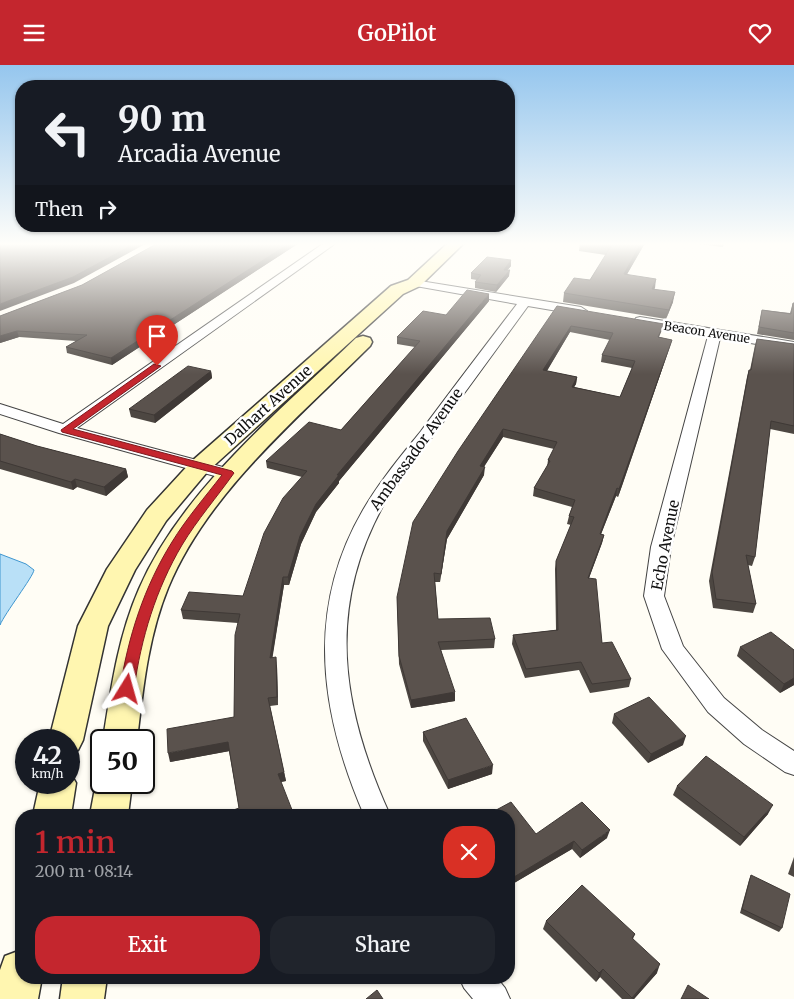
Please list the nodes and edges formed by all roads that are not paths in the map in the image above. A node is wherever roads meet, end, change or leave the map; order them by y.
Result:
1 (269, 287) edge
2 (405, 287) edge
3 (413, 287) edge
4 (435, 287) edge
5 (525, 302) junction
6 (598, 314) edge
7 (628, 319) edge
8 (715, 333) junction
9 (794, 346) edge
10 (0, 409) edge
11 (65, 430) junction
12 (200, 466) junction
13 (228, 473) junction
14 (68, 729) edge
15 (122, 729) edge
16 (794, 765) edge
17 (56, 794) edge
18 (112, 794) edge
19 (53, 809) edge
20 (110, 809) edge
21 (375, 809) edge
22 (19, 984) edge
23 (84, 984) edge
24 (481, 984) edge
25 (16, 999) edge
26 (82, 999) edge
27 (494, 999) edge

1 - 11 street
2 - 12 main road, Dalhart Avenue
3 - 13 main road, Dalhart Avenue
4 - 5 street
5 - 6 street
5 - 21 street, Ambassador Avenue
7 - 8 street, Beacon Avenue
8 - 9 street, Beacon Avenue
8 - 16 street, Echo Avenue
10 - 11 street
11 - 12 street
12 - 13 street
12 - 14 main road, Dalhart Avenue
13 - 15 main road, Dalhart Avenue
17 - 19 main road
18 - 20 main road
22 - 25 main road
23 - 26 main road
24 - 27 street

